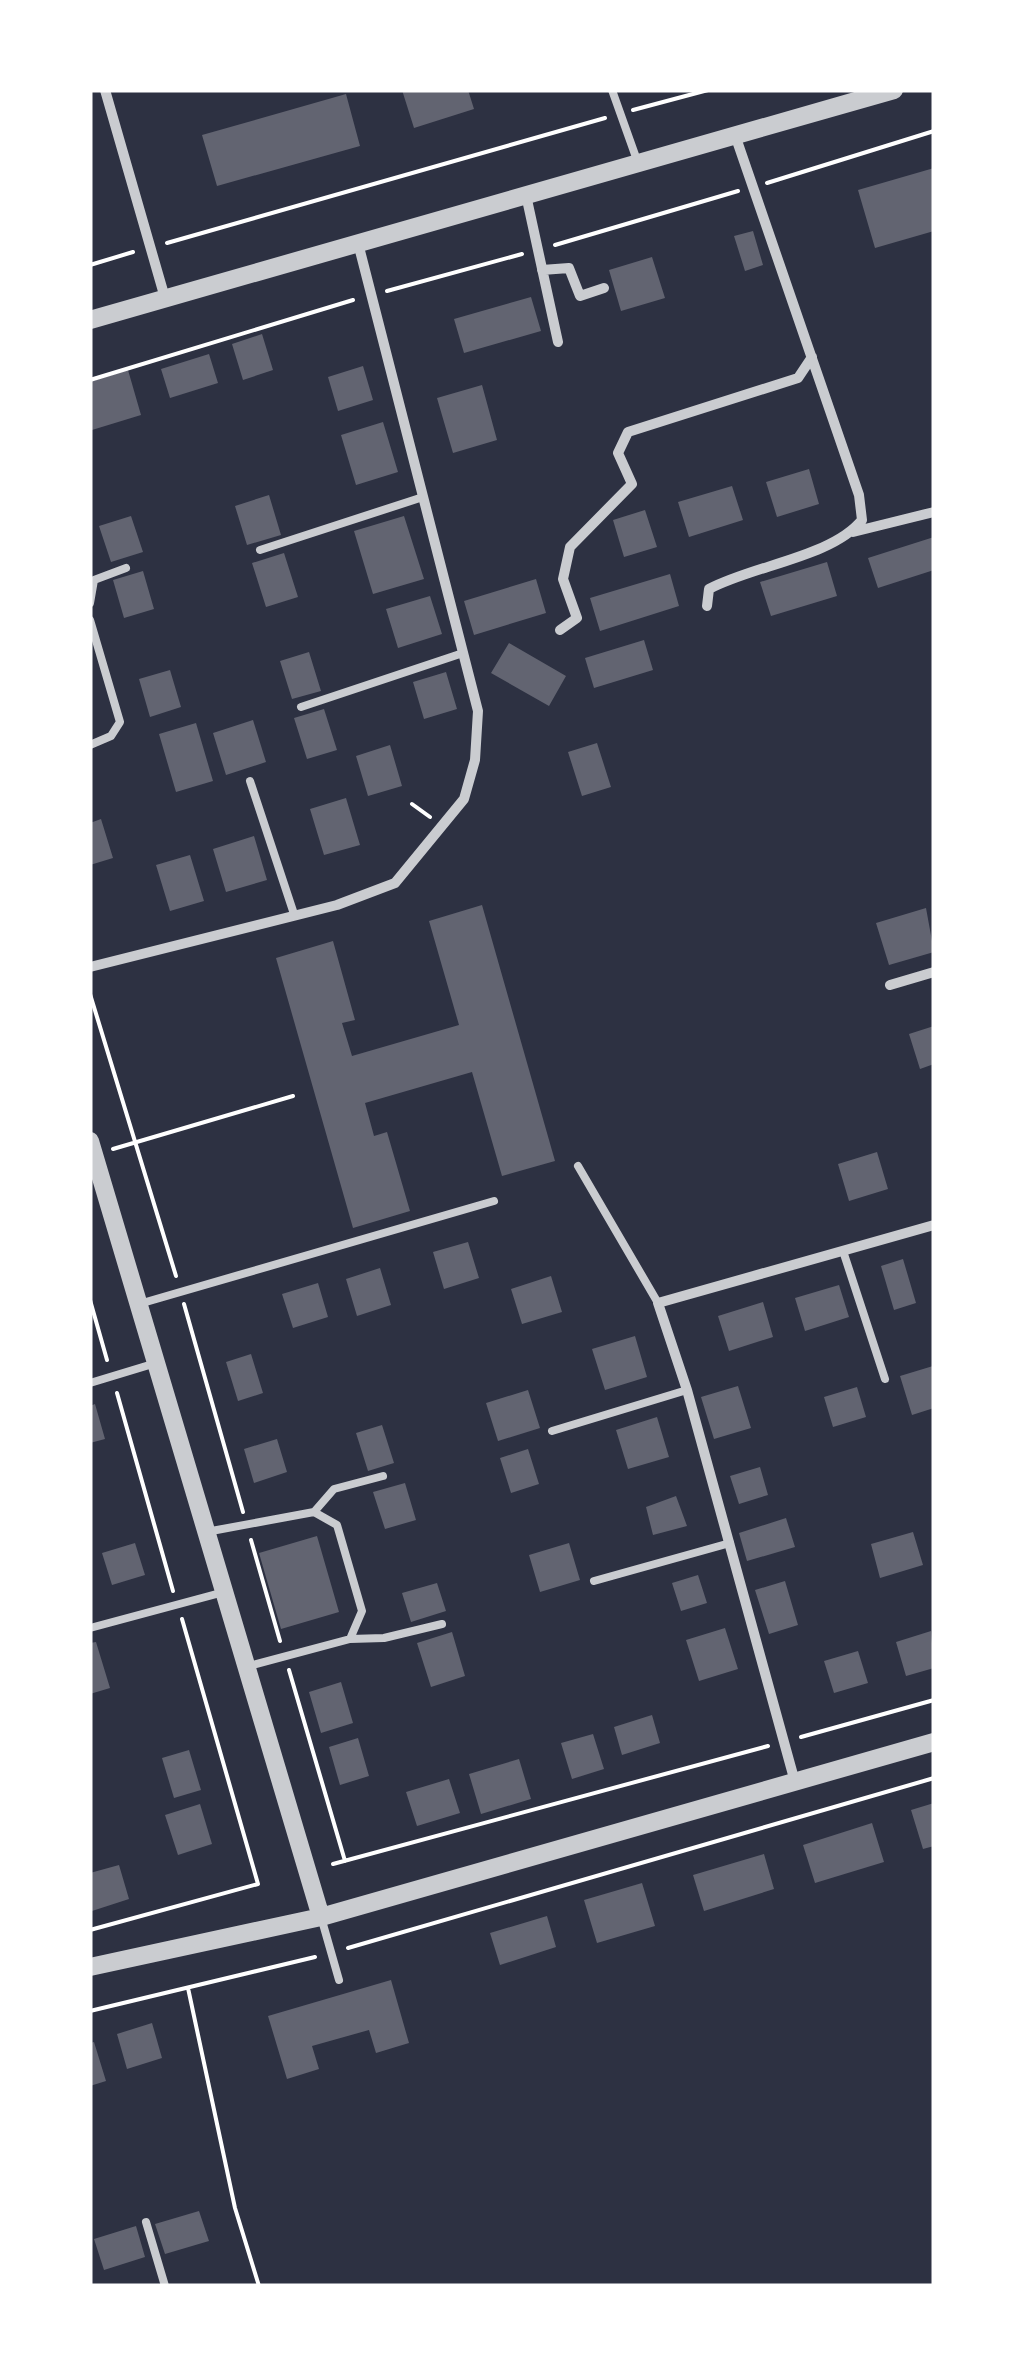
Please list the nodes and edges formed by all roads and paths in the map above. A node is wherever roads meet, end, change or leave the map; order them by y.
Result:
1 (106, 90) edge
2 (612, 90) edge
3 (708, 90) edge
4 (894, 90) edge
5 (867, 94) edge
6 (633, 110) dead end
7 (614, 116) dead end
8 (934, 131) edge
9 (735, 136) junction
10 (638, 163) junction
11 (752, 187) junction
12 (526, 195) junction
13 (358, 243) junction
14 (158, 246) dead end
15 (141, 250) dead end
16 (538, 250) junction
17 (90, 265) edge
18 (542, 270) junction
19 (604, 288) dead end
20 (371, 295) junction
21 (165, 298) junction
22 (90, 320) edge
23 (558, 342) dead end
24 (812, 358) junction
25 (90, 380) edge
26 (423, 497) junction
27 (934, 512) edge
28 (853, 532) junction
29 (260, 550) dead end
30 (126, 568) dead end
31 (90, 602) edge
32 (707, 606) dead end
33 (90, 620) edge
34 (560, 630) dead end
35 (463, 654) junction
36 (301, 707) dead end
37 (90, 744) edge
38 (250, 781) dead end
39 (294, 914) junction
40 (90, 968) edge
41 (934, 972) edge
42 (890, 985) dead end
43 (90, 994) edge
44 (292, 1096) dead end
45 (136, 1143) junction
46 (91, 1151) edge
47 (578, 1166) dead end
48 (494, 1201) dead end
49 (934, 1226) edge
50 (844, 1251) junction
51 (181, 1292) junction
52 (90, 1300) edge
53 (658, 1303) junction
54 (139, 1304) junction
55 (156, 1363) junction
56 (112, 1376) junction
57 (885, 1379) dead end
58 (90, 1383) edge
59 (687, 1390) junction
60 (552, 1431) dead end
61 (383, 1476) dead end
62 (314, 1512) junction
63 (246, 1524) junction
64 (206, 1532) junction
65 (730, 1542) junction
66 (594, 1581) dead end
67 (224, 1592) junction
68 (178, 1605) junction
69 (442, 1624) dead end
70 (90, 1628) edge
71 (350, 1638) junction
72 (285, 1656) junction
73 (246, 1667) junction
74 (934, 1700) edge
75 (784, 1742) junction
76 (934, 1742) edge
77 (934, 1778) edge
78 (795, 1782) junction
79 (346, 1861) junction
80 (333, 1864) dead end
81 (321, 1918) junction
82 (90, 1930) edge
83 (331, 1953) junction
84 (90, 1967) edge
85 (338, 1980) dead end
86 (188, 1988) junction
87 (90, 2011) edge
88 (146, 2222) dead end
89 (165, 2286) edge
90 (258, 2286) edge

1 - 21 street
2 - 10 lane
3 - 6 path
4 - 5 street
5 - 9 street
7 - 14 path
8 - 11 path
9 - 10 street
9 - 11 street
10 - 12 street
11 - 16 path
11 - 24 street
12 - 13 street
12 - 16 street
13 - 20 street
13 - 21 street
15 - 17 path
16 - 18 street
16 - 20 path
18 - 19 street
18 - 23 street
20 - 25 path
20 - 26 street
21 - 22 street
24 - 28 street
24 - 34 street
26 - 29 lane
26 - 35 street
27 - 28 street
28 - 32 street
30 - 31 lane
33 - 37 lane
35 - 36 lane
35 - 39 street
38 - 39 lane
39 - 40 street
41 - 42 street
43 - 45 path
44 - 45 path
45 - 46 path
45 - 51 path
46 - 54 street
47 - 53 lane
48 - 51 lane
49 - 50 street
50 - 53 street
50 - 57 lane
51 - 54 lane
51 - 63 path
52 - 56 path
53 - 59 street
54 - 55 street
55 - 56 lane
55 - 64 street
56 - 58 lane
56 - 68 path
59 - 60 lane
59 - 65 street
61 - 62 lane
62 - 63 lane
62 - 71 lane
63 - 64 lane
63 - 72 path
64 - 67 street
65 - 66 lane
65 - 75 street
67 - 68 lane
67 - 73 street
68 - 70 lane
68 - 82 path
69 - 71 lane
71 - 72 lane
72 - 73 lane
72 - 79 path
73 - 81 street
74 - 75 path
75 - 78 street
75 - 79 path
76 - 78 street
77 - 83 path
78 - 81 street
79 - 80 path
81 - 83 lane
81 - 84 street
83 - 85 lane
83 - 86 path
86 - 87 path
86 - 90 path
88 - 89 lane

